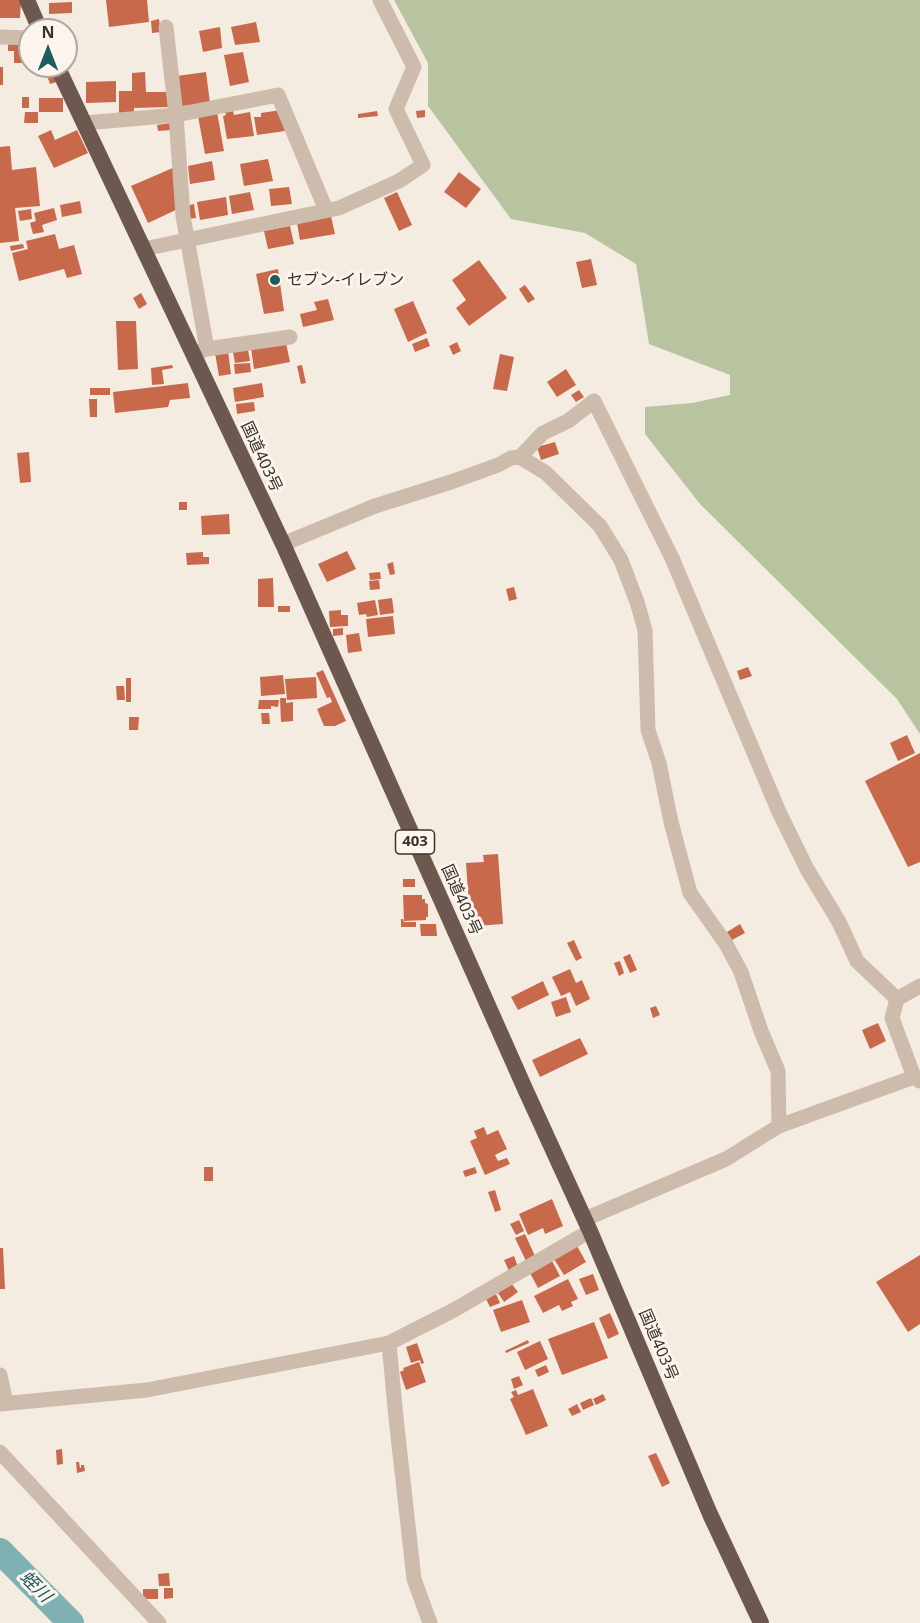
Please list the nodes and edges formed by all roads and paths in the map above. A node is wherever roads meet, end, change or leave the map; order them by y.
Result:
1 (27, 0) edge
2 (380, 0) edge
3 (35, 18) edge
4 (166, 27) dead end
5 (0, 37) edge
6 (18, 38) edge
7 (63, 78) edge
8 (176, 115) junction
9 (85, 123) junction
10 (326, 210) junction
11 (188, 239) junction
12 (144, 249) junction
13 (290, 337) dead end
14 (200, 351) junction
15 (520, 457) junction
16 (283, 544) junction
17 (920, 986) edge
18 (897, 999) junction
19 (917, 1079) edge
20 (780, 1126) junction
21 (587, 1225) junction
22 (390, 1343) junction
23 (0, 1375) edge
24 (3, 1403) edge
25 (0, 1452) edge
26 (159, 1623) edge
27 (430, 1623) edge
28 (760, 1623) edge

1 - 3 highway
2 - 10 street
4 - 8 street
5 - 6 street
7 - 9 highway, 国道403号 / 403
8 - 9 street
8 - 10 street
8 - 11 street
9 - 12 highway, 国道403号 / 403
10 - 11 street
11 - 12 street
11 - 14 street
12 - 14 highway, 国道403号 / 403
13 - 14 street
14 - 16 highway, 国道403号 / 403
15 - 16 street
15 - 18 street
15 - 20 street
16 - 21 highway, 国道403号 / 403
17 - 18 street
18 - 19 street
19 - 20 street
20 - 21 street
21 - 22 street
21 - 28 highway, 国道403号 / 403
22 - 24 street
22 - 27 street
23 - 24 street
25 - 26 street

